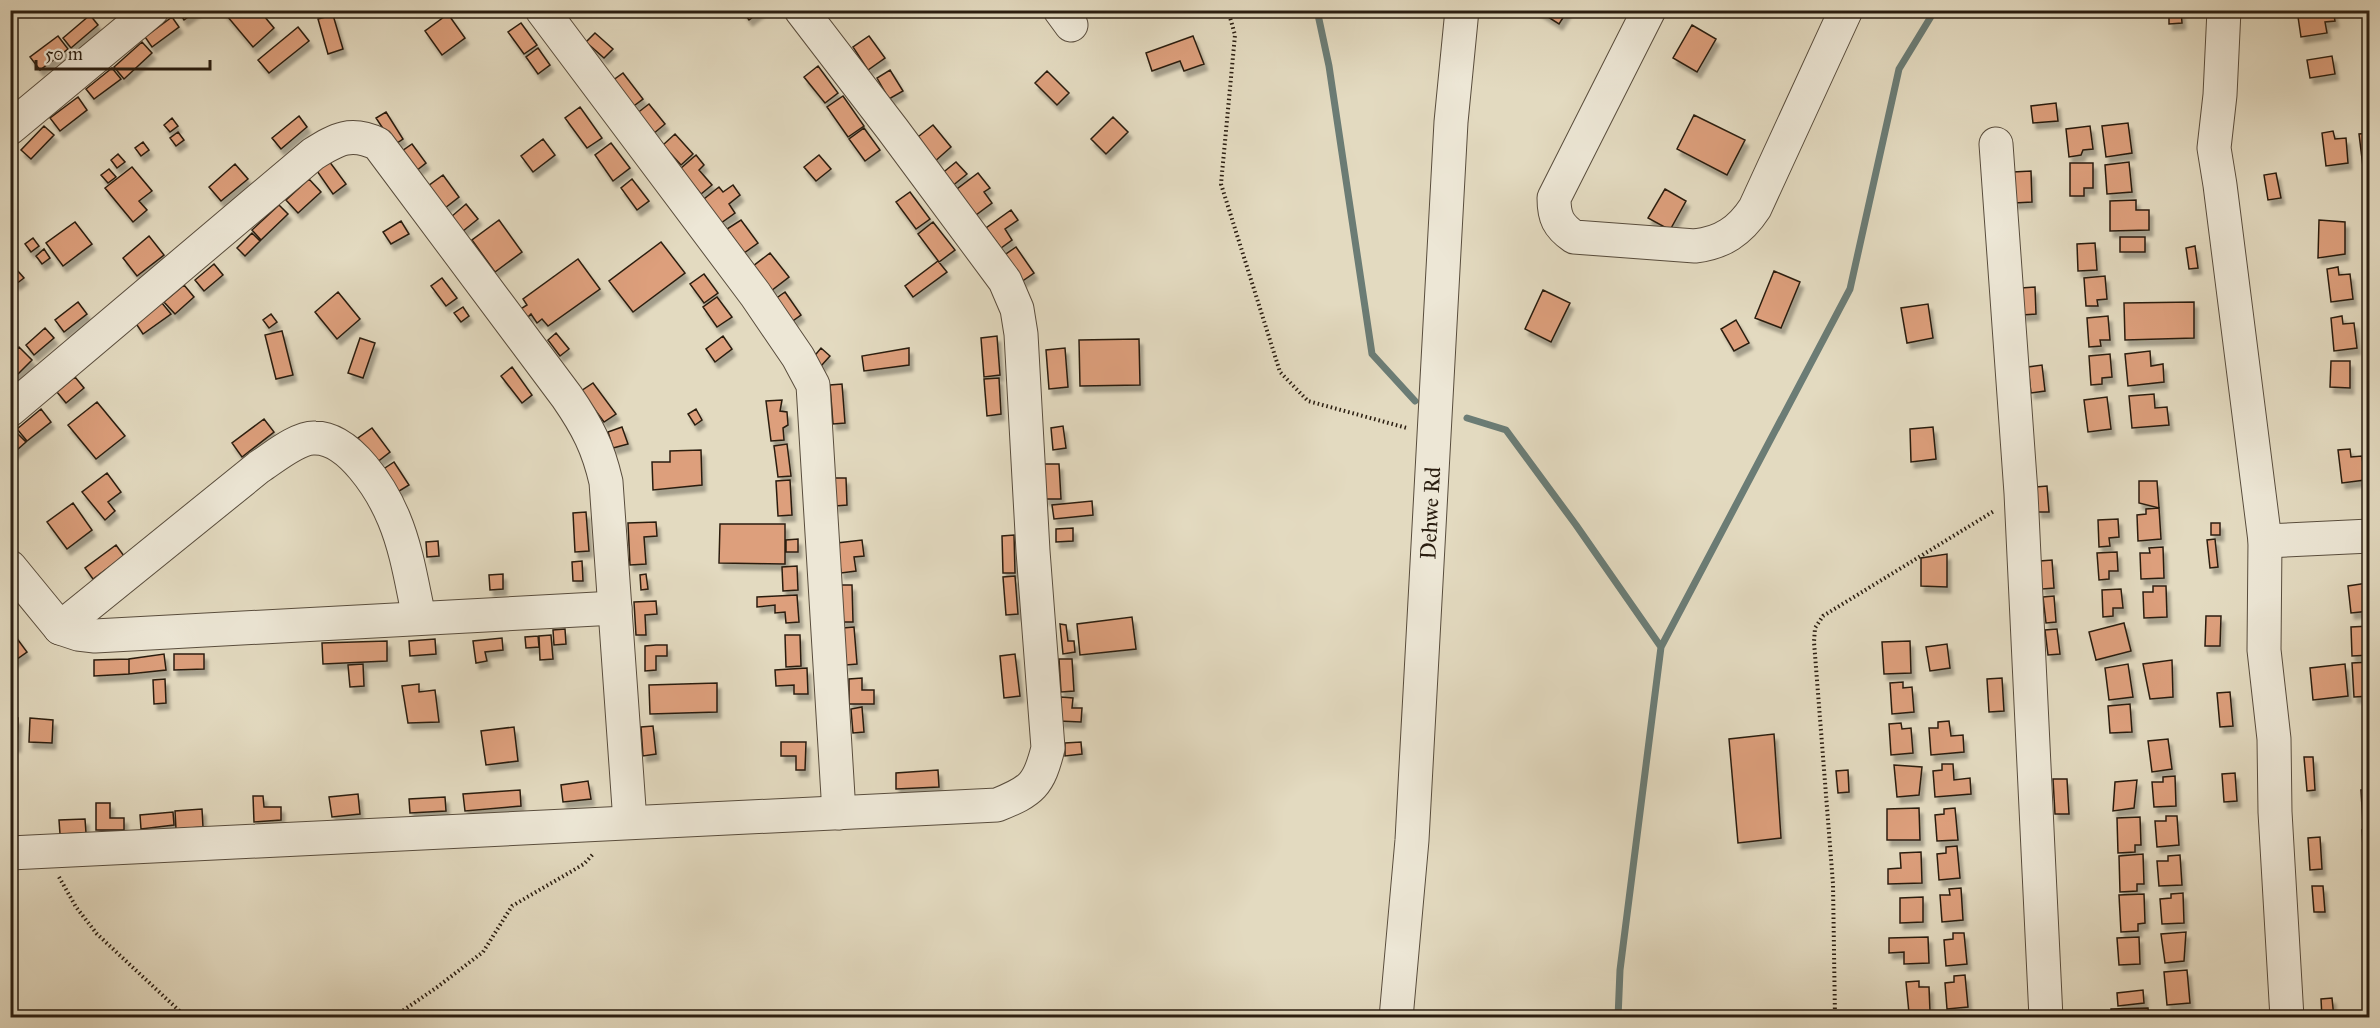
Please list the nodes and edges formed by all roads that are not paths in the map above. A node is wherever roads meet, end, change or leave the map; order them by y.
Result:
1 (152, 10) edge
2 (542, 10) edge
3 (801, 10) edge
4 (1462, 10) edge
5 (1649, 10) edge
6 (1846, 10) edge
7 (2224, 10) edge
8 (10, 128) edge
9 (1996, 144) dead end
10 (10, 410) edge
11 (2370, 536) edge
12 (2265, 541) junction
13 (10, 567) edge
14 (615, 608) junction
15 (419, 617) junction
16 (60, 628) junction
17 (839, 813) junction
18 (630, 822) junction
19 (10, 853) edge
20 (1396, 1017) edge
21 (2046, 1017) edge
22 (2287, 1017) edge

1 - 8 street
2 - 17 street
3 - 17 street
4 - 20 street, Dehwe Rd
5 - 6 street
7 - 12 street
9 - 21 street
10 - 14 street
11 - 12 street
12 - 22 street
13 - 16 street
14 - 15 street
14 - 18 street
15 - 16 street
15 - 16 street
17 - 18 street
18 - 19 street

